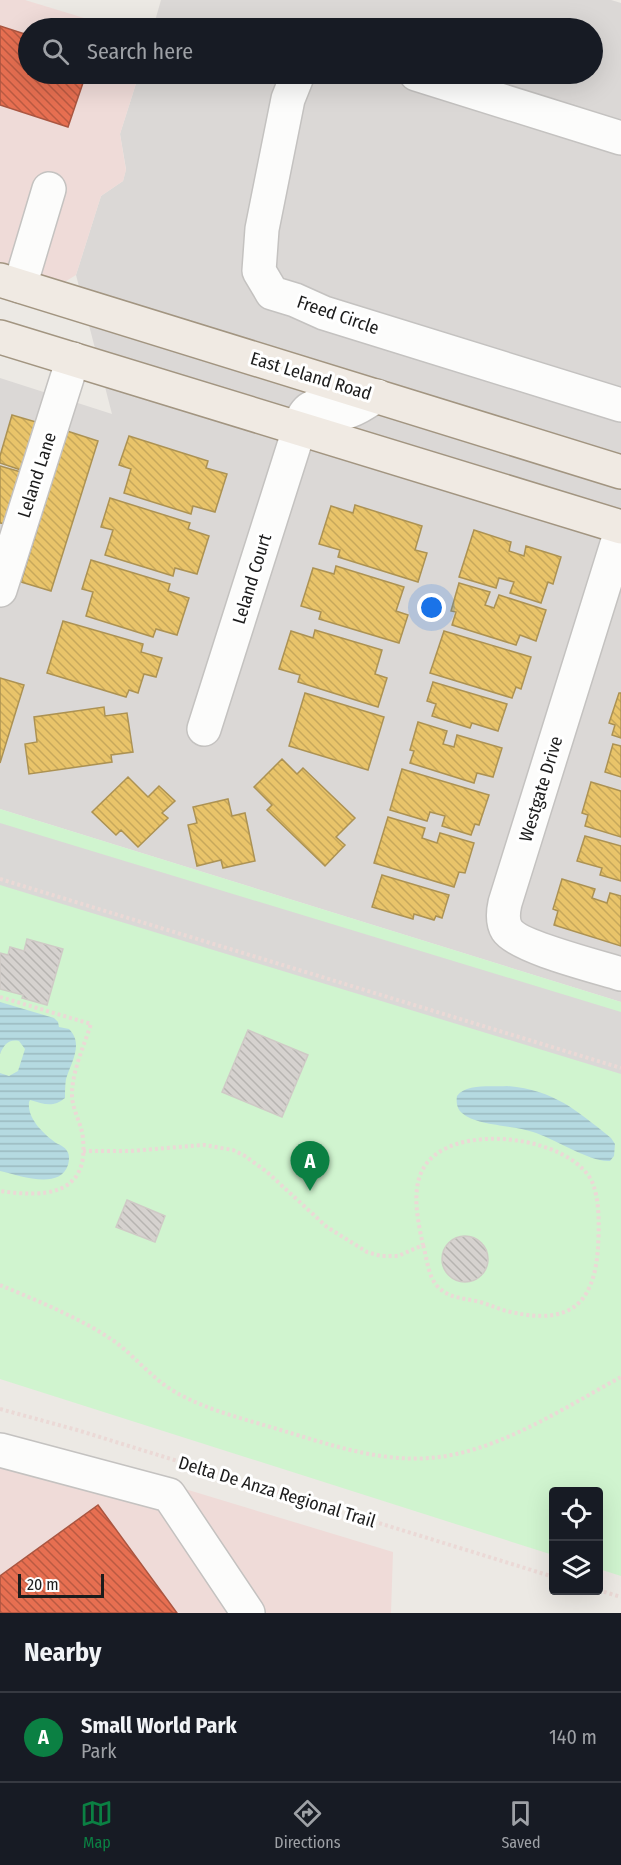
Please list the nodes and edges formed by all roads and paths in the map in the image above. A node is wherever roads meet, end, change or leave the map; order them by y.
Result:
1 (294, 84) edge
2 (448, 84) edge
3 (621, 138) edge
4 (49, 189) dead end
5 (10, 283) edge
6 (0, 337) edge
7 (73, 359) junction
8 (377, 396) junction
9 (621, 405) edge
10 (299, 428) junction
11 (621, 472) edge
12 (621, 529) edge
13 (0, 590) edge
14 (204, 729) dead end
15 (0, 879) edge
16 (621, 974) edge
17 (0, 997) edge
18 (621, 1068) edge
19 (83, 1151) junction
20 (0, 1191) edge
21 (423, 1245) junction
22 (0, 1285) edge
23 (621, 1377) edge
24 (0, 1409) edge
25 (0, 1450) edge
26 (549, 1574) edge
27 (603, 1592) edge
28 (621, 1597) edge
29 (248, 1613) edge

1 - 9 street, Freed Circle
2 - 3 street
4 - 5 street
5 - 8 main road, East Leland Road
6 - 7 main road
7 - 10 main road
7 - 13 street, Leland Lane
8 - 10 street
8 - 11 main road, East Leland Road
10 - 12 main road
10 - 14 street, Leland Court
12 - 16 street, Westgate Drive
15 - 18 path
17 - 19 path
19 - 20 path
19 - 21 path
21 - 21 path
22 - 23 path
24 - 26 path, Delta De Anza Regional Trail
25 - 29 street
27 - 28 path

